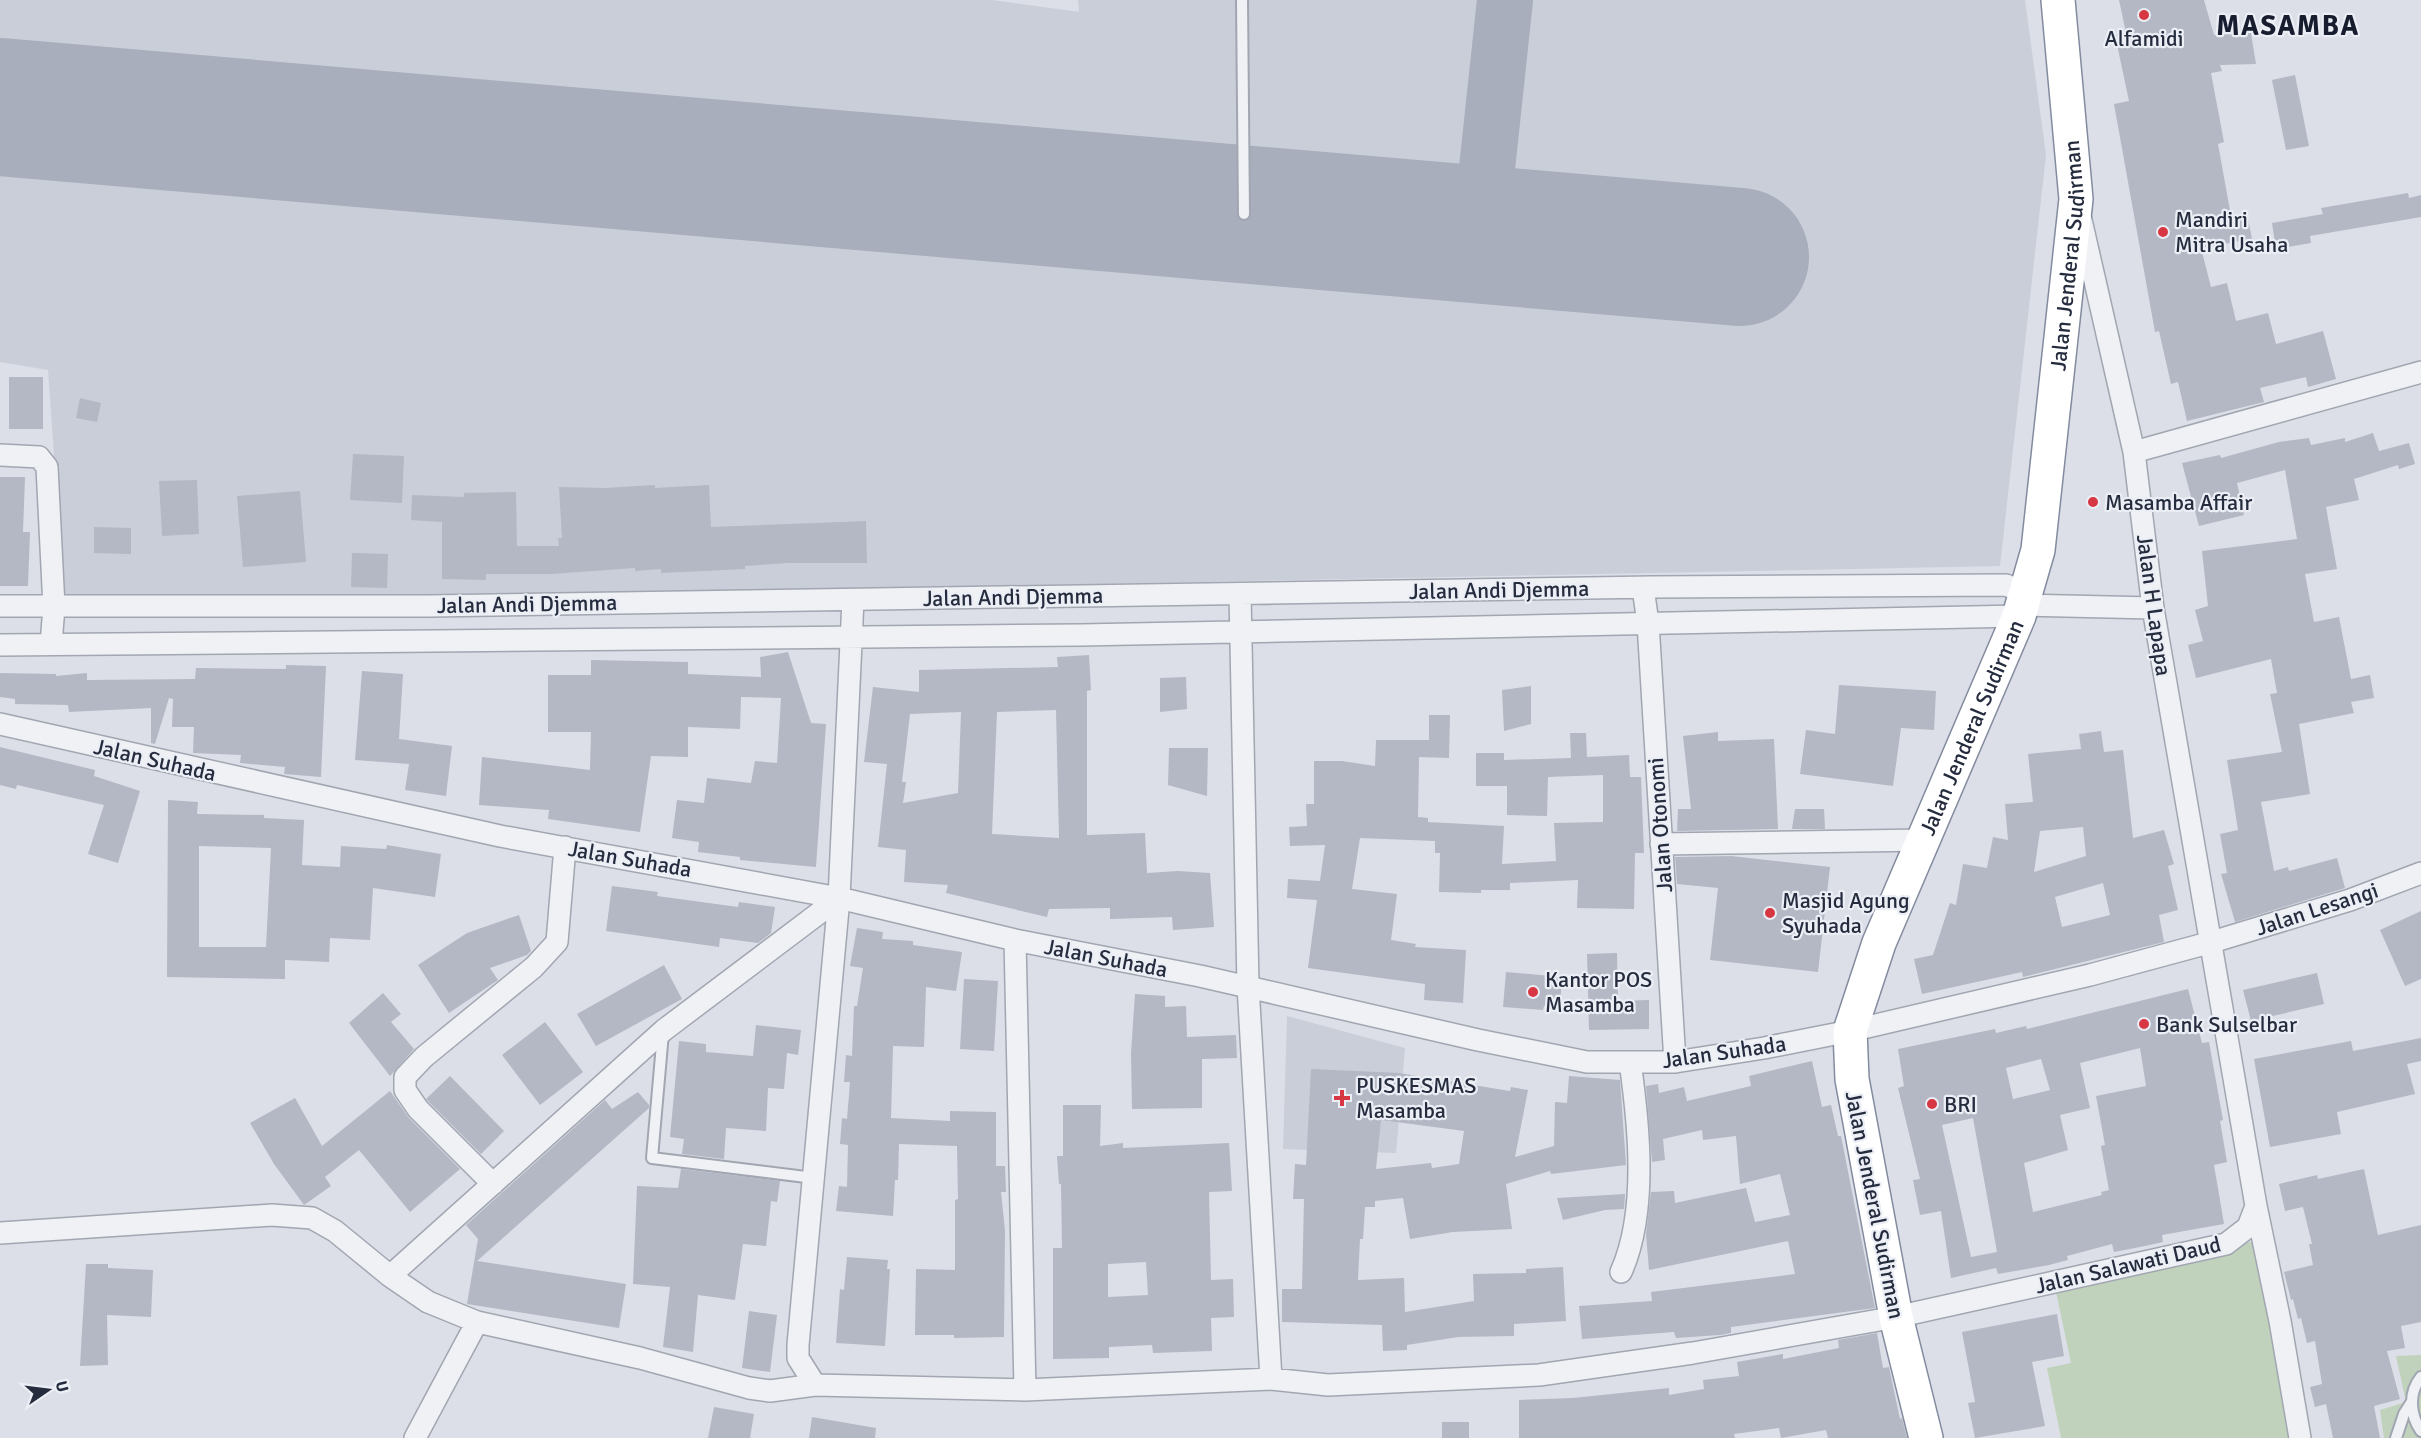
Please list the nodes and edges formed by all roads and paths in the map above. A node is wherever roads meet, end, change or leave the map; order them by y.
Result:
1 (1242, 0) edge
2 (2058, 0) edge
3 (2076, 199) junction
4 (1244, 214) dead end
5 (2421, 372) edge
6 (2134, 452) junction
7 (0, 455) edge
8 (1643, 588) junction
9 (1240, 594) junction
10 (853, 600) junction
11 (2022, 605) junction
12 (0, 606) edge
13 (344, 606) junction
14 (54, 607) junction
15 (2153, 608) junction
16 (1648, 622) junction
17 (1241, 631) junction
18 (853, 636) junction
19 (346, 640) junction
20 (51, 644) junction
21 (0, 645) edge
22 (0, 724) edge
23 (1924, 840) junction
24 (1661, 844) junction
25 (565, 848) junction
26 (2421, 873) edge
27 (839, 898) junction
28 (1015, 940) junction
29 (2212, 942) junction
30 (1248, 986) junction
31 (664, 1030) junction
32 (1850, 1031) junction
33 (1630, 1062) junction
34 (1675, 1062) junction
35 (814, 1178) junction
36 (493, 1184) junction
37 (2256, 1206) junction
38 (0, 1233) edge
39 (1622, 1272) dead end
40 (390, 1276) junction
41 (1896, 1317) junction
42 (477, 1322) junction
43 (2421, 1377) edge
44 (1271, 1379) junction
45 (815, 1385) junction
46 (1025, 1390) junction
47 (2411, 1403) junction
48 (2419, 1428) edge
49 (2398, 1433) edge
50 (415, 1438) edge
51 (1926, 1438) edge
52 (2300, 1438) edge

1 - 4 lane
2 - 3 highway, Jalan Jenderal Sudirman
3 - 6 street, Jalan H Lapapa
3 - 11 highway, Jalan Jenderal Sudirman
5 - 6 street
6 - 15 street, Jalan H Lapapa
7 - 14 street
8 - 9 street, Jalan Andi Djemma
8 - 11 street, Jalan Andi Djemma
8 - 16 street, Jalan Otonomi
9 - 10 street, Jalan Andi Djemma
9 - 17 street
10 - 13 street, Jalan Andi Djemma
10 - 18 street
11 - 15 street
11 - 16 street, Jalan Andi Djemma
11 - 23 highway, Jalan Jenderal Sudirman
12 - 14 street, Jalan Andi Djemma
13 - 14 street, Jalan Andi Djemma
13 - 19 street
14 - 20 street
15 - 29 street, Jalan H Lapapa
16 - 17 street, Jalan Andi Djemma
16 - 24 street, Jalan Otonomi
17 - 18 street, Jalan Andi Djemma
17 - 30 street
18 - 19 street, Jalan Andi Djemma
18 - 27 street
19 - 20 street, Jalan Andi Djemma
20 - 21 street, Jalan Andi Djemma
22 - 25 street, Jalan Suhada
23 - 24 street
23 - 32 highway, Jalan Jenderal Sudirman
24 - 34 street, Jalan Otonomi
25 - 27 street, Jalan Suhada
25 - 36 street
26 - 29 street, Jalan Lesangi
27 - 28 street, Jalan Suhada
27 - 31 street
27 - 35 street
28 - 30 street, Jalan Suhada
28 - 46 street
29 - 32 street, Jalan Suhada
29 - 37 street
30 - 33 street, Jalan Suhada
30 - 44 street
31 - 35 lane
31 - 36 street
32 - 34 street, Jalan Suhada
32 - 41 highway, Jalan Jenderal Sudirman
33 - 34 street, Jalan Suhada
33 - 39 street
35 - 45 street
36 - 40 street
37 - 41 street, Jalan Salawati Daud
37 - 52 street
38 - 40 street, Jalan Salawati Daud
40 - 42 street, Jalan Salawati Daud
41 - 44 street, Jalan Salawati Daud
41 - 51 highway, Jalan Jenderal Sudirman
42 - 45 street, Jalan Salawati Daud
42 - 50 street
43 - 47 lane
44 - 46 street, Jalan Salawati Daud
45 - 46 street, Jalan Salawati Daud
47 - 48 lane
47 - 49 lane
48 - 49 lane

